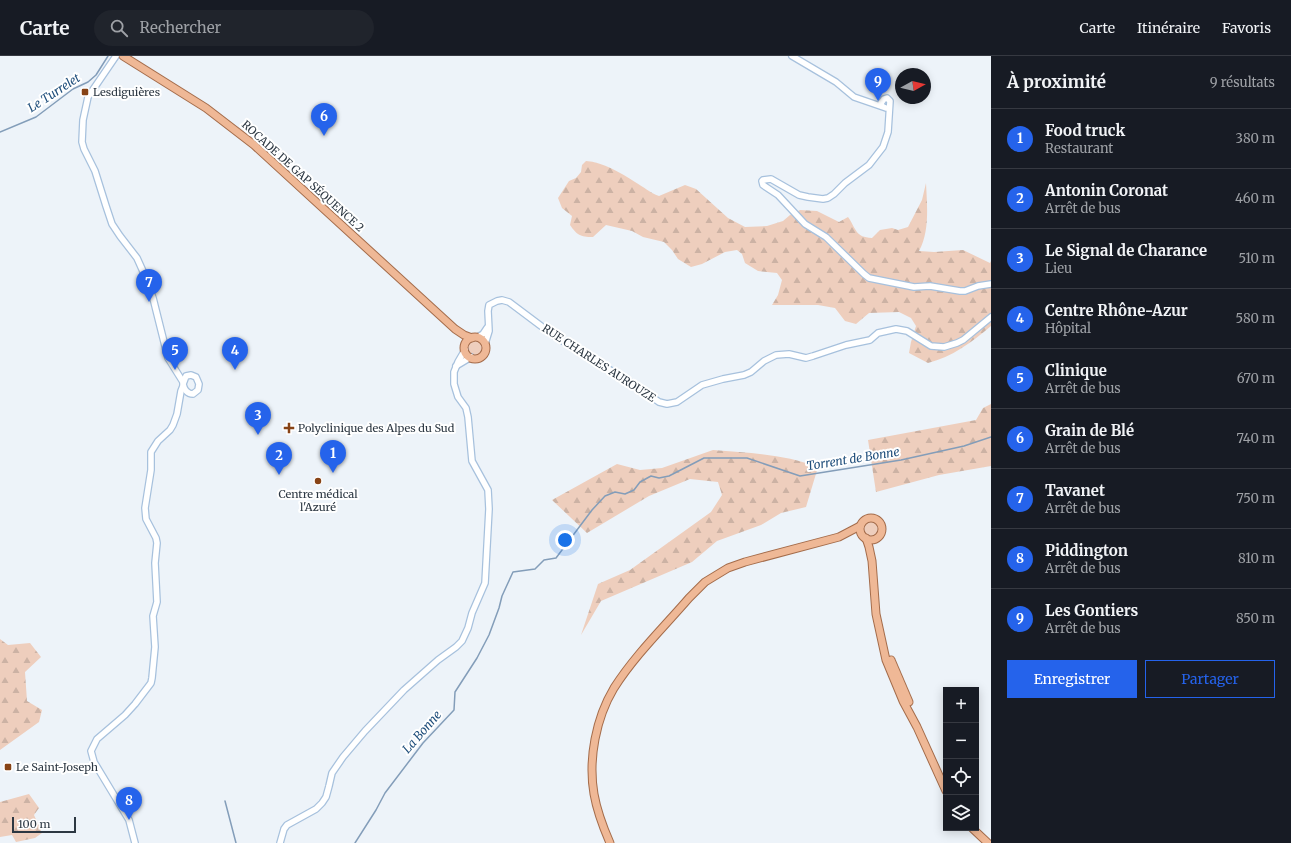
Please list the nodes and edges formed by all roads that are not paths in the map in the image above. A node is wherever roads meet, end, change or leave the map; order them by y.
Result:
1 (116, 56) edge
2 (792, 56) edge
3 (124, 57) edge
4 (991, 284) edge
5 (991, 317) edge
6 (489, 324) junction
7 (454, 329) junction
8 (475, 338) junction
9 (485, 344) junction
10 (465, 348) junction
11 (471, 357) junction
12 (456, 366) junction
13 (175, 370) junction
14 (186, 376) junction
15 (183, 384) junction
16 (188, 393) junction
17 (179, 399) junction
18 (860, 526) junction
19 (839, 537) junction
20 (864, 537) junction
21 (876, 538) junction
22 (872, 561) junction
23 (943, 784) edge
24 (975, 831) edge
25 (134, 843) edge
26 (280, 843) edge
27 (610, 843) edge
28 (988, 843) edge

1 - 13 street
2 - 4 street
3 - 7 main road, ROCADE DE GAP SÉQUENCE 2
5 - 6 street, RUE CHARLES AUROUZE
6 - 8 street
6 - 9 street, RUE CHARLES AUROUZE
7 - 8 main road, ROCADE DE GAP SÉQUENCE 2
7 - 10 main road, ROCADE DE GAP SÉQUENCE 2
8 - 9 main road
8 - 10 main road
9 - 11 main road
10 - 11 main road
10 - 12 street
11 - 12 street
12 - 26 street
13 - 14 street
13 - 15 street
14 - 15 street
14 - 16 street
15 - 16 street
15 - 17 street
16 - 17 street
17 - 25 street
18 - 19 main road
18 - 20 main road
18 - 21 main road
19 - 20 main road
19 - 27 main road
20 - 21 main road
20 - 22 main road
21 - 22 main road
22 - 23 main road
24 - 28 main road

